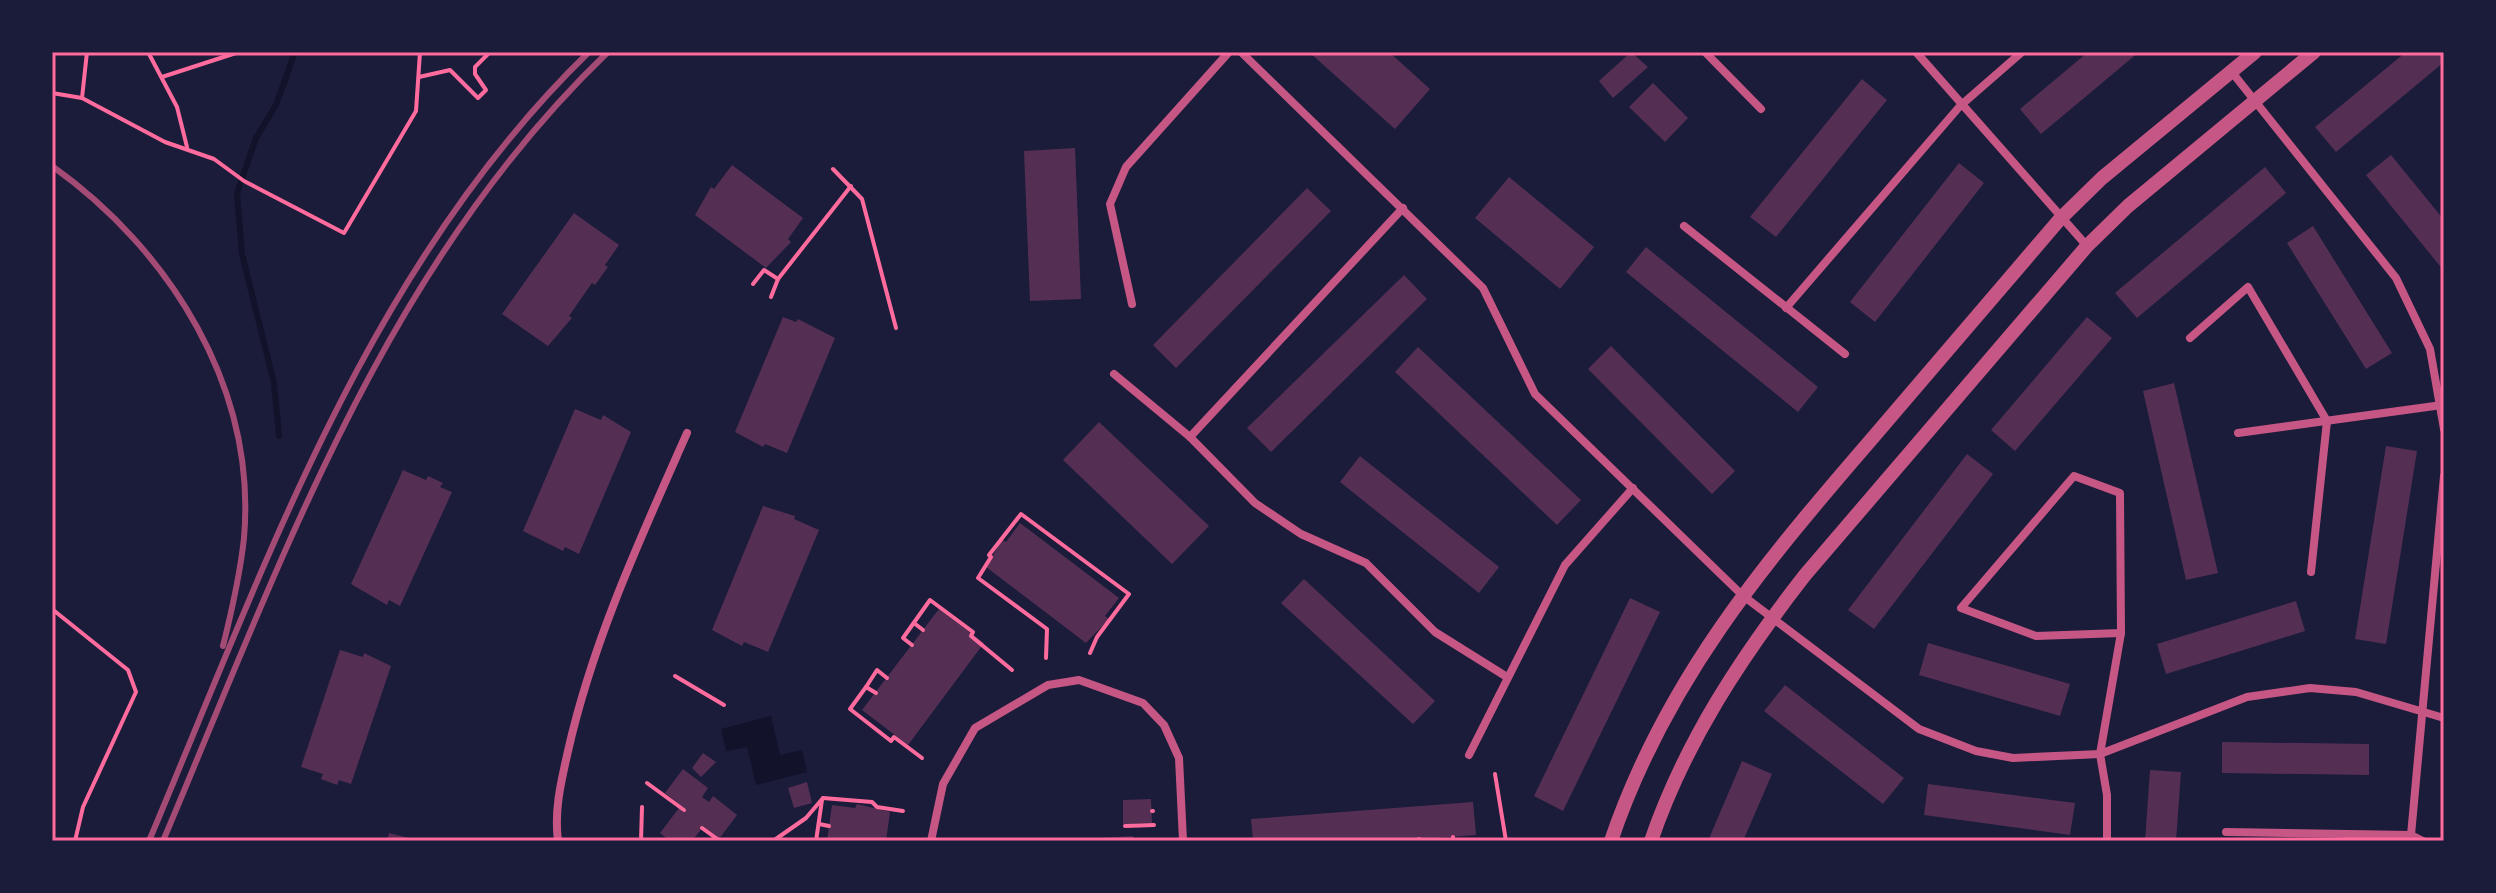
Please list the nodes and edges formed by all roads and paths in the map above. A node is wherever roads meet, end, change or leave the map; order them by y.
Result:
1 (87, 52) edge
2 (148, 52) edge
3 (239, 52) edge
4 (420, 52) edge
5 (490, 52) edge
6 (1229, 52) edge
7 (1241, 52) edge
8 (1705, 52) edge
9 (1916, 52) edge
10 (2022, 52) edge
11 (2255, 52) edge
12 (2314, 52) edge
13 (2231, 71) junction
14 (162, 77) junction
15 (419, 77) junction
16 (52, 93) edge
17 (82, 98) junction
18 (2254, 100) junction
19 (1960, 106) junction
20 (1761, 109) dead end
21 (187, 147) junction
22 (833, 169) dead end
23 (850, 187) junction
24 (1403, 208) junction
25 (2060, 219) junction
26 (1684, 226) dead end
27 (2087, 246) junction
28 (778, 279) junction
29 (753, 284) dead end
30 (771, 297) dead end
31 (1132, 304) dead end
32 (1786, 308) junction
33 (896, 328) dead end
34 (2190, 338) dead end
35 (1845, 354) dead end
36 (1114, 374) dead end
37 (2442, 405) edge
38 (2327, 421) junction
39 (2444, 429) edge
40 (687, 433) dead end
41 (2238, 433) dead end
42 (1190, 437) junction
43 (2444, 476) edge
44 (1633, 488) junction
45 (2311, 572) dead end
46 (1742, 595) junction
47 (52, 609) edge
48 (1771, 618) junction
49 (914, 623) junction
50 (923, 630) dead end
51 (973, 632) junction
52 (2121, 633) junction
53 (912, 645) dead end
54 (982, 646) dead end
55 (1090, 653) dead end
56 (1046, 658) dead end
57 (1012, 670) dead end
58 (675, 676) dead end
59 (1507, 677) junction
60 (887, 678) dead end
61 (866, 687) junction
62 (876, 693) dead end
63 (724, 705) dead end
64 (2422, 712) junction
65 (2444, 718) edge
66 (2100, 754) junction
67 (1469, 755) dead end
68 (922, 758) dead end
69 (1495, 774) dead end
70 (647, 783) dead end
71 (823, 798) junction
72 (642, 807) dead end
73 (684, 810) dead end
74 (903, 811) dead end
75 (819, 824) junction
76 (1154, 825) dead end
77 (829, 826) dead end
78 (1125, 826) dead end
79 (702, 828) dead end
80 (2226, 832) dead end
81 (2411, 835) junction
82 (75, 841) edge
83 (558, 841) edge
84 (641, 841) edge
85 (720, 841) edge
86 (773, 841) edge
87 (816, 841) edge
88 (931, 841) edge
89 (1183, 841) edge
90 (1506, 841) edge
91 (1611, 841) edge
92 (1651, 841) edge
93 (2107, 841) edge
94 (2423, 841) edge

1 - 17 path
2 - 14 path
3 - 14 path
4 - 15 path
5 - 15 path
6 - 31 street
7 - 24 street
8 - 20 street
9 - 19 street
10 - 19 street
11 - 13 street
12 - 18 street
13 - 18 street
13 - 25 street
14 - 21 path
15 - 21 path
16 - 17 path
17 - 21 path
18 - 27 street
18 - 37 street
19 - 25 street
19 - 32 street
22 - 23 path
23 - 28 path
23 - 33 path
24 - 42 street
24 - 44 street
25 - 27 street
25 - 46 street
26 - 32 street
27 - 48 street
28 - 29 path
28 - 30 path
32 - 35 street
34 - 38 street
36 - 42 street
37 - 38 street
37 - 39 street
38 - 41 street
38 - 45 street
40 - 83 street
42 - 59 street
43 - 64 street
44 - 46 street
44 - 59 street
46 - 48 street
46 - 91 street
47 - 82 path
48 - 66 street
48 - 92 street
49 - 50 path
49 - 51 path
49 - 53 path
51 - 54 path
51 - 57 path
52 - 52 street
52 - 66 street
55 - 56 path
58 - 63 path
59 - 67 street
60 - 61 path
61 - 62 path
61 - 68 path
64 - 65 street
64 - 66 street
64 - 81 street
66 - 93 street
69 - 90 path
70 - 73 path
71 - 74 path
71 - 75 path
71 - 86 path
72 - 84 path
75 - 77 path
75 - 87 path
76 - 78 path
79 - 85 path
80 - 81 street
81 - 94 street
88 - 89 street

